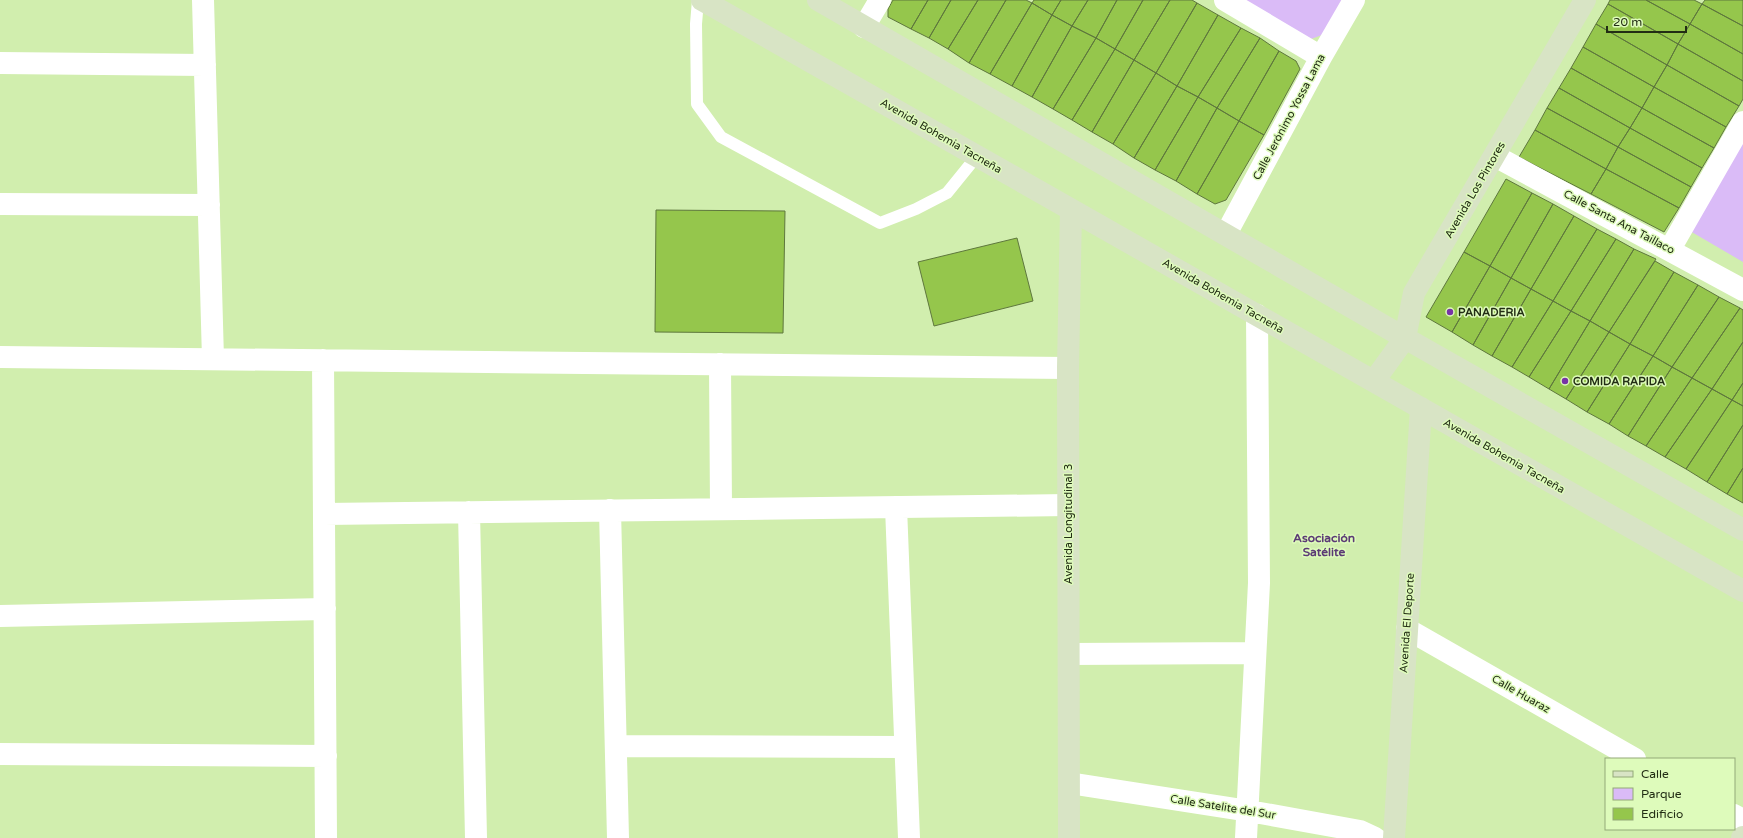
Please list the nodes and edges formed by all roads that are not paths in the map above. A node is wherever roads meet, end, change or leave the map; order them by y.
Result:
1 (203, 0) edge
2 (698, 0) edge
3 (702, 0) edge
4 (818, 0) edge
5 (880, 0) edge
6 (1225, 0) edge
7 (1354, 0) edge
8 (1584, 0) edge
9 (864, 27) junction
10 (1321, 57) junction
11 (0, 63) edge
12 (205, 65) junction
13 (1743, 122) edge
14 (977, 156) junction
15 (1495, 156) junction
16 (0, 204) edge
17 (209, 205) junction
18 (1071, 210) junction
19 (1226, 234) junction
20 (1670, 249) junction
21 (1743, 290) edge
22 (1257, 315) junction
23 (1405, 338) junction
24 (0, 357) edge
25 (213, 359) junction
26 (323, 360) junction
27 (720, 364) junction
28 (1068, 368) junction
29 (1374, 382) junction
30 (1421, 408) junction
31 (1068, 505) junction
32 (896, 507) junction
33 (721, 509) junction
34 (610, 510) junction
35 (469, 512) junction
36 (324, 514) junction
37 (1743, 530) edge
38 (1743, 591) edge
39 (325, 609) junction
40 (0, 616) edge
41 (1407, 629) junction
42 (1254, 653) junction
43 (1069, 654) junction
44 (616, 746) junction
45 (905, 747) junction
46 (0, 754) edge
47 (326, 756) junction
48 (1633, 758) edge
49 (1069, 783) junction
50 (1249, 811) junction
51 (326, 838) edge
52 (476, 838) edge
53 (618, 838) edge
54 (909, 838) edge
55 (1069, 838) edge
56 (1246, 838) edge
57 (1375, 838) edge
58 (1394, 838) edge

1 - 12 street
2 - 14 lane
3 - 14 main road, Avenida Bohemia Tacneña
4 - 9 main road
5 - 9 street
6 - 10 street
7 - 10 street, Calle Jerónimo Yossa Lama
8 - 15 main road, Avenida Los Pintores
9 - 19 main road
10 - 19 street, Calle Jerónimo Yossa Lama
11 - 12 street
12 - 17 street
13 - 20 street
14 - 18 main road, Avenida Bohemia Tacneña
15 - 20 street, Calle Santa Ana Taillaco
15 - 23 main road, Avenida Los Pintores
16 - 17 street
17 - 25 street
18 - 22 main road, Avenida Bohemia Tacneña
18 - 28 main road, Avenida Longitudinal 3
19 - 23 main road
20 - 21 street, Calle Santa Ana Taillaco
22 - 29 main road, Avenida Bohemia Tacneña
22 - 42 street
23 - 29 main road, Avenida Los Pintores
23 - 37 main road
24 - 25 street
25 - 26 street
26 - 27 street
26 - 36 street
27 - 28 street
27 - 33 street
28 - 31 main road, Avenida Longitudinal 3
29 - 30 main road, Avenida Bohemia Tacneña
30 - 38 main road, Avenida Bohemia Tacneña
30 - 41 main road, Avenida El Deporte
31 - 32 street
31 - 43 main road, Avenida Longitudinal 3
32 - 33 street
32 - 45 street
33 - 34 street
34 - 35 street
34 - 44 street
35 - 36 street
35 - 52 street
36 - 39 street
39 - 40 street
39 - 47 street
41 - 48 street, Calle Huaraz
41 - 58 main road, Avenida El Deporte
42 - 43 street
42 - 50 street
43 - 49 main road, Avenida Longitudinal 3
44 - 45 street
44 - 53 street
45 - 54 street
46 - 47 street
47 - 51 street
49 - 50 street, Calle Satelite del Sur
49 - 55 main road, Avenida Longitudinal 3
50 - 56 street
50 - 57 street, Calle Satelite del Sur

